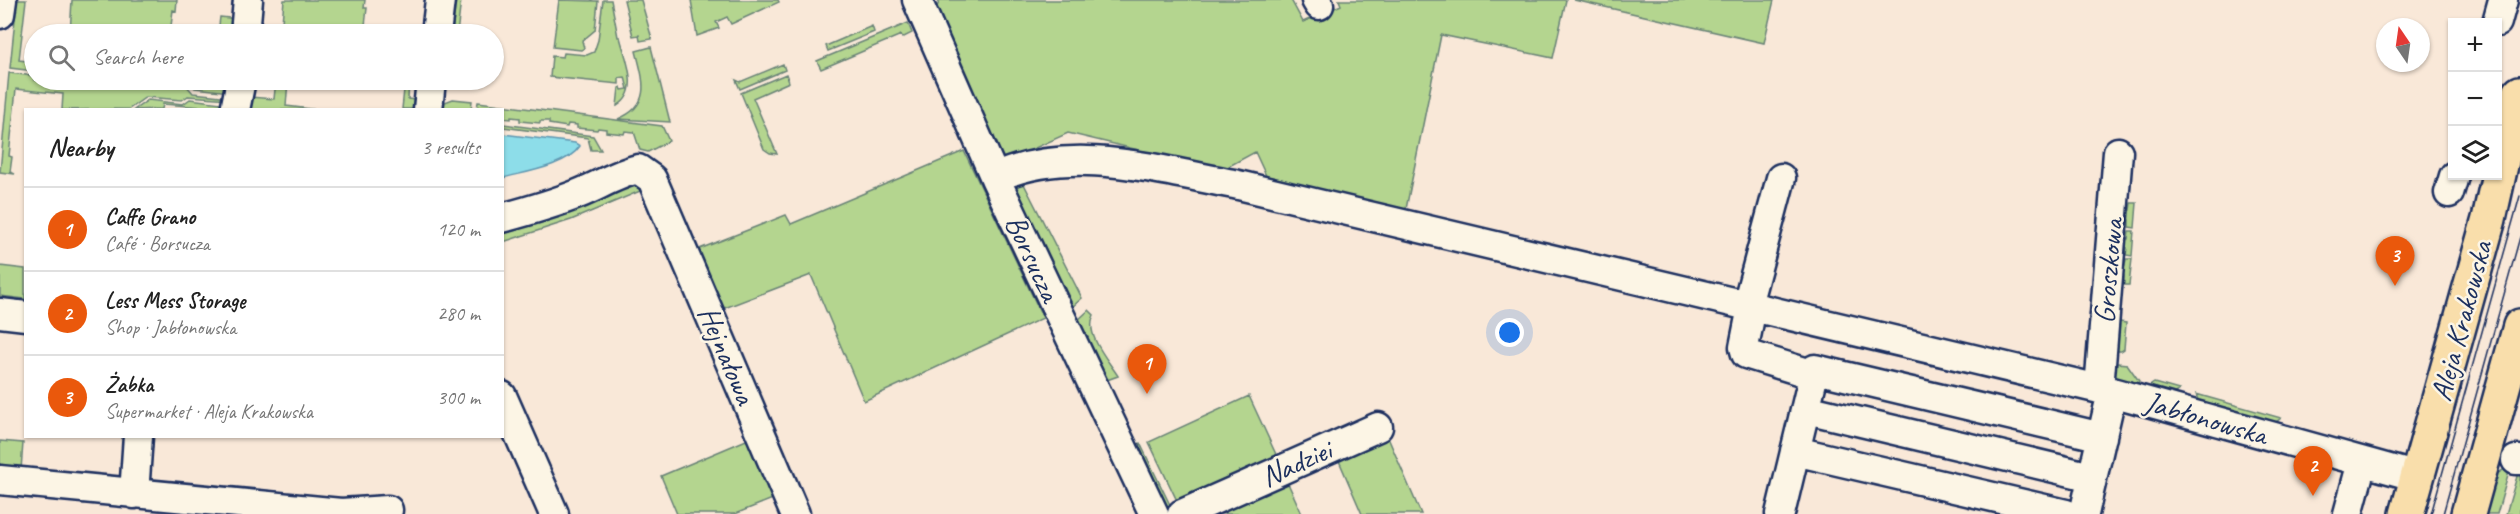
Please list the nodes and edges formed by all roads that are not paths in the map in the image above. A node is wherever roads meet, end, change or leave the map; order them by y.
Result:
1 (2, 0) edge
2 (248, 0) edge
3 (440, 0) edge
4 (917, 0) edge
5 (2503, 0) edge
6 (0, 14) edge
7 (2498, 18) edge
8 (246, 24) edge
9 (437, 24) edge
10 (239, 90) edge
11 (430, 90) edge
12 (2520, 93) edge
13 (235, 108) edge
14 (428, 108) edge
15 (2118, 152) dead end
16 (995, 178) junction
17 (1780, 178) dead end
18 (504, 217) edge
19 (1749, 306) junction
20 (0, 313) edge
21 (24, 316) edge
22 (2520, 326) edge
23 (1814, 372) junction
24 (2105, 390) junction
25 (504, 402) edge
26 (1806, 409) junction
27 (1378, 427) dead end
28 (2102, 437) junction
29 (138, 438) edge
30 (1795, 451) junction
31 (2362, 462) junction
32 (2092, 477) junction
33 (2418, 477) junction
34 (0, 480) edge
35 (134, 494) junction
36 (388, 510) dead end
37 (554, 514) edge
38 (795, 514) edge
39 (1154, 514) edge
40 (1182, 514) edge
41 (1780, 514) edge
42 (2066, 514) edge
43 (2084, 514) edge
44 (2348, 514) edge
45 (2407, 514) edge
46 (2468, 514) edge

1 - 6 street
2 - 8 street
3 - 9 street
4 - 16 street, Borsucza
5 - 7 street
10 - 13 street
11 - 14 street
12 - 33 main road, Aleja Krakowska
15 - 24 street, Groszkowa
16 - 19 street, Jabłonowska
16 - 39 street, Borsucza
17 - 19 street
18 - 38 street, Hejnałowa
19 - 23 street
19 - 24 street, Jabłonowska
20 - 21 street
22 - 46 main road, Aleja Krakowska
23 - 26 street
23 - 28 street
24 - 28 street, Groszkowa
24 - 31 street, Jabłonowska
25 - 37 street
26 - 30 street
26 - 32 street
27 - 40 street, Nadziei
28 - 32 street, Groszkowa
29 - 35 street
30 - 41 street
30 - 42 street
31 - 33 street, Jabłonowska
31 - 44 street
32 - 43 street, Groszkowa
33 - 45 main road, Aleja Krakowska
34 - 35 street
35 - 36 street

